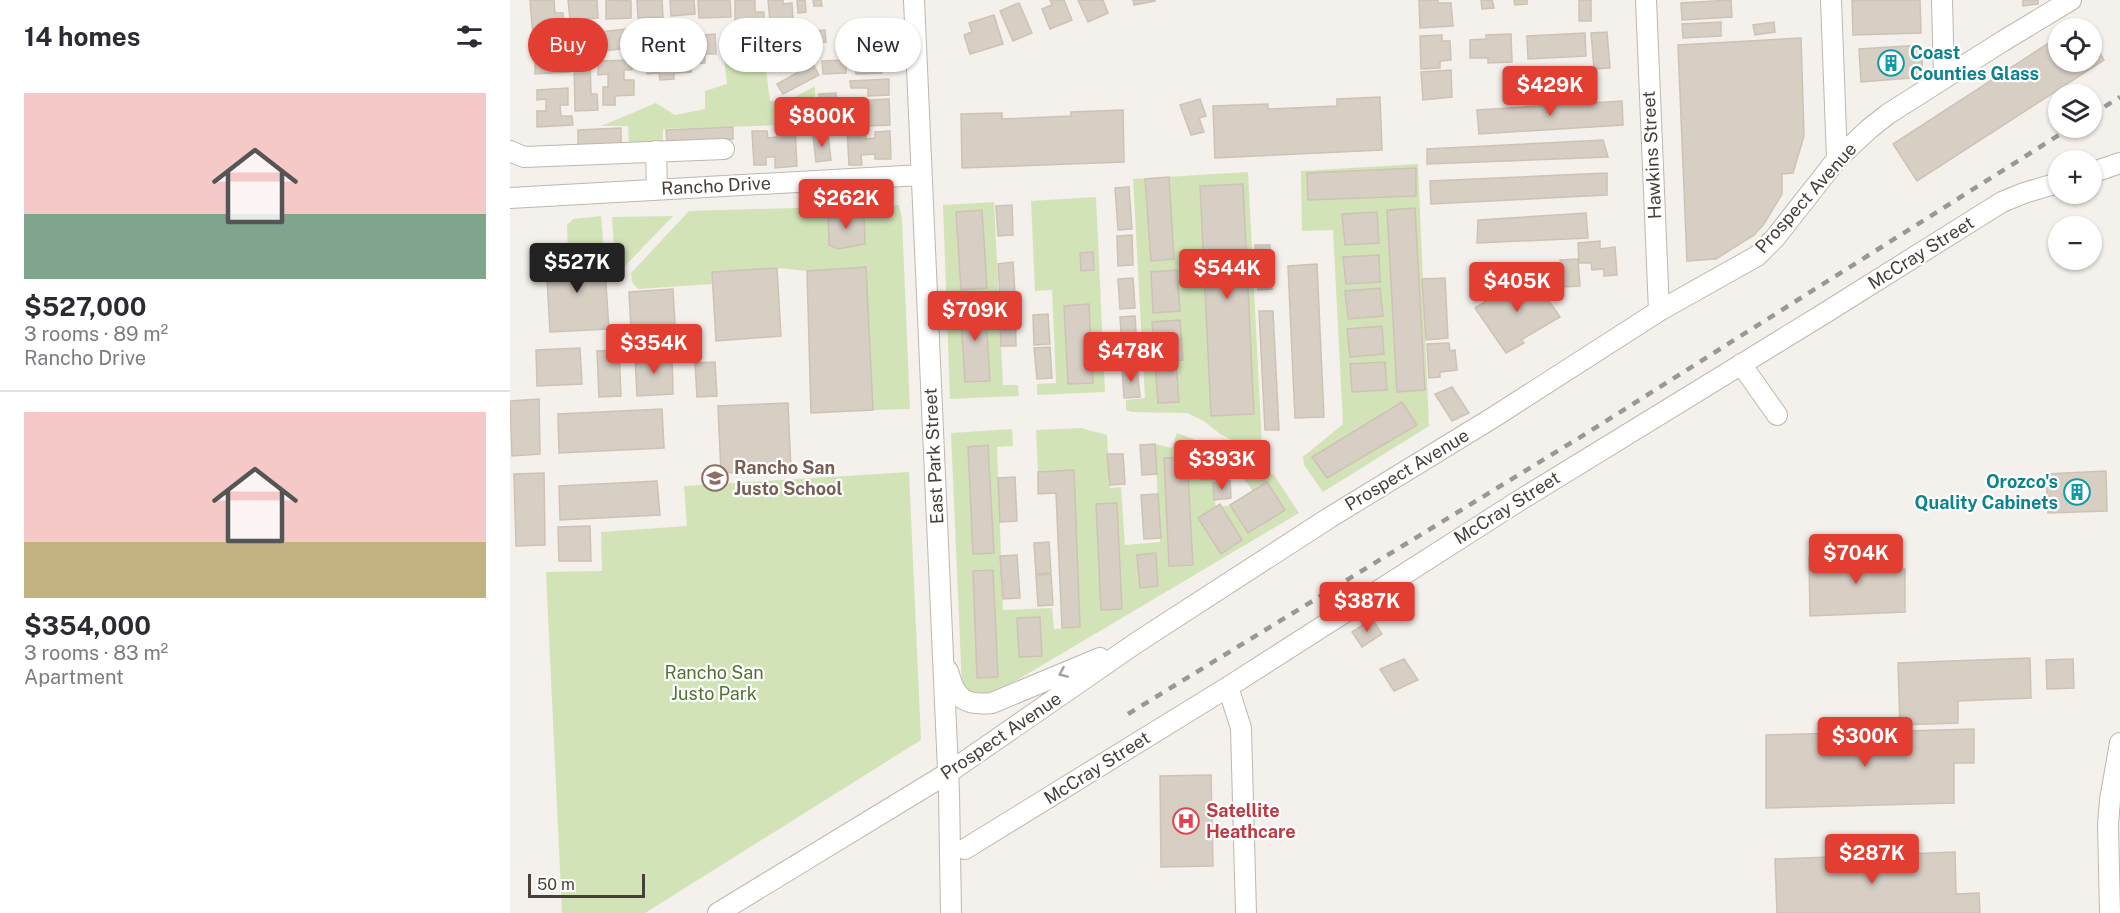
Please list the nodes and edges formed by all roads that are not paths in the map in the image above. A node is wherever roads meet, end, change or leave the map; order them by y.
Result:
1 (914, 0) edge
2 (1646, 0) edge
3 (1831, 0) edge
4 (1942, 0) edge
5 (2071, 0) edge
6 (1944, 78) junction
7 (724, 149) dead end
8 (510, 151) edge
9 (656, 152) junction
10 (1837, 159) junction
11 (2120, 163) edge
12 (2102, 169) edge
13 (921, 175) junction
14 (2048, 186) edge
15 (657, 189) junction
16 (510, 198) edge
17 (1659, 311) junction
18 (1741, 364) junction
19 (1777, 415) dead end
20 (1136, 643) junction
21 (942, 650) junction
22 (1228, 687) junction
23 (2120, 743) edge
24 (948, 773) junction
25 (965, 849) dead end
26 (718, 913) edge
27 (951, 913) edge
28 (1246, 913) edge
29 (2110, 913) edge

1 - 13 street, East Park Street
2 - 17 street, Hawkins Street
3 - 10 street
4 - 6 street
5 - 6 street, Prospect Avenue
6 - 10 street, Prospect Avenue
7 - 9 street
8 - 9 street
9 - 15 street
10 - 17 street, Prospect Avenue
11 - 12 street
13 - 15 street, Rancho Drive
13 - 21 street, East Park Street
14 - 18 street, McCray Street
15 - 16 street, Rancho Drive
17 - 20 street, Prospect Avenue
18 - 19 street
18 - 22 street, McCray Street
20 -> 21 street
20 - 24 street, Prospect Avenue
21 - 24 street, East Park Street
22 - 25 street, McCray Street
22 - 28 street
23 - 29 street
24 - 26 street, Prospect Avenue
24 - 27 street, East Park Street

